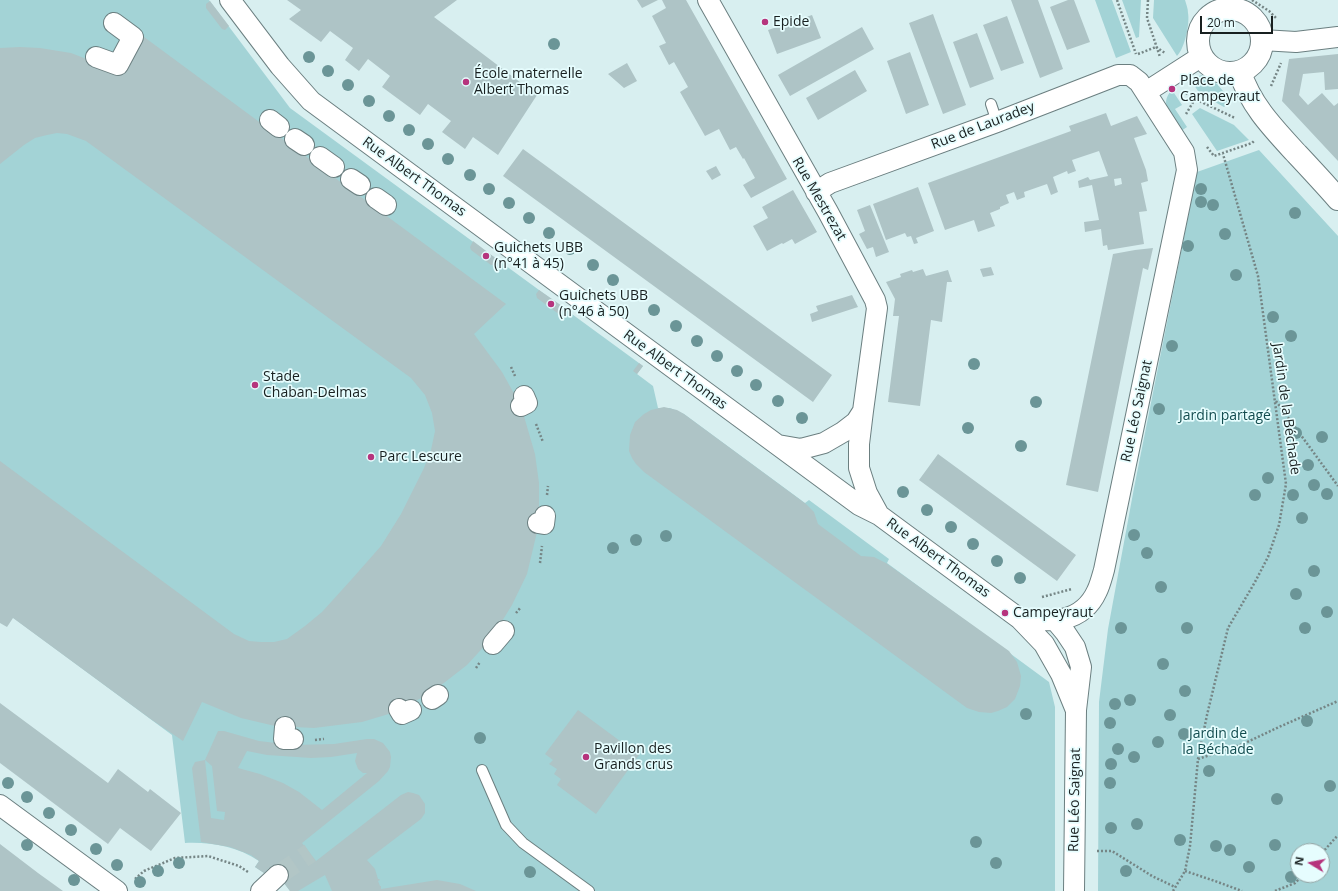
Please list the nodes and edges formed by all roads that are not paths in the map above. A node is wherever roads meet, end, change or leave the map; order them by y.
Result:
1 (230, 0) edge
2 (708, 0) edge
3 (1209, 7) edge
4 (114, 22) dead end
5 (1338, 36) edge
6 (1262, 40) junction
7 (1202, 56) junction
8 (96, 57) dead end
9 (1240, 72) junction
10 (1146, 92) junction
11 (816, 192) junction
12 (1338, 199) edge
13 (863, 412) junction
14 (776, 444) junction
15 (879, 514) junction
16 (1020, 619) junction
17 (1056, 620) junction
18 (1076, 710) junction
19 (482, 770) dead end
20 (0, 805) edge
21 (125, 886) edge
22 (589, 891) edge
23 (1074, 891) edge

1 - 14 street, Rue Albert Thomas
2 - 11 street, Rue Mestrezat
3 - 6 street
3 - 7 street
4 - 8 street
5 - 6 street
6 - 9 street
7 - 9 street
7 - 10 street
9 - 12 street
10 - 11 street, Rue de Lauradey
10 - 17 street, Rue Léo Saignat
11 - 13 street, Rue Mestrezat
13 - 14 street
13 - 15 street, Rue Mestrezat
14 - 15 street, Rue Albert Thomas
15 - 16 street, Rue Albert Thomas
16 - 17 street
16 - 18 street, Rue Léo Saignat
17 - 18 street, Rue Léo Saignat
18 - 23 street, Rue Léo Saignat
19 - 22 lane
20 - 21 street

